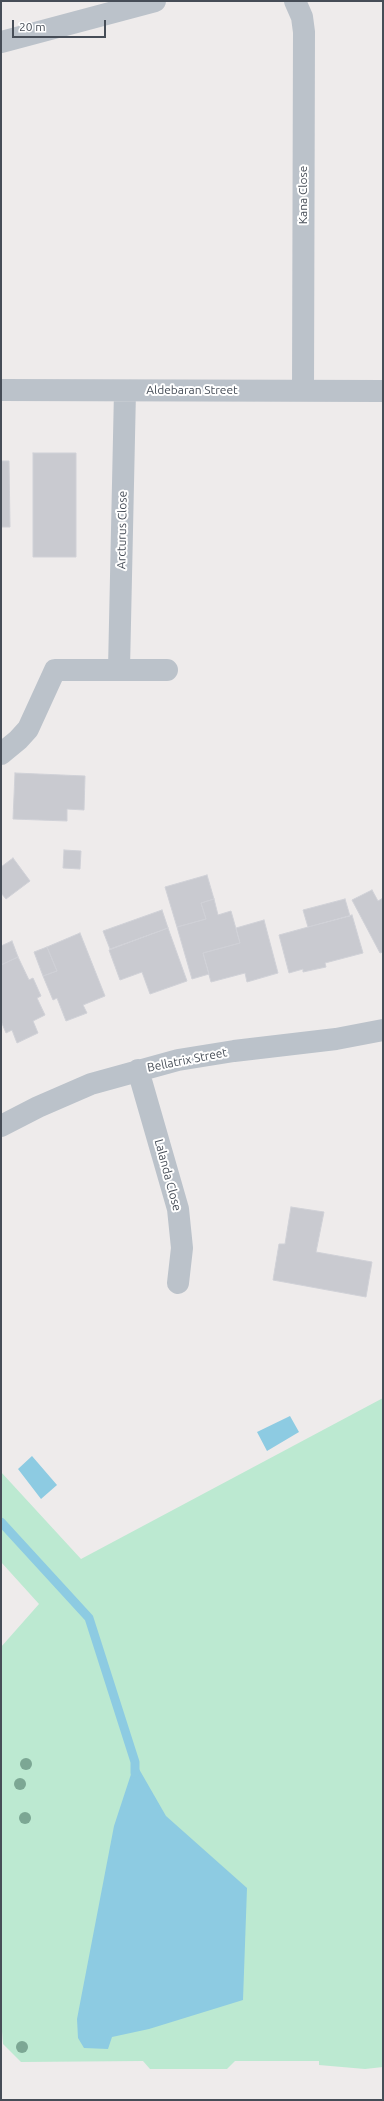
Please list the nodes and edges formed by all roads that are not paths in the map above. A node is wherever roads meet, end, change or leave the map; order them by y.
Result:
1 (155, 1) edge
2 (295, 1) edge
3 (1, 42) edge
4 (1, 390) edge
5 (303, 390) junction
6 (125, 391) junction
7 (383, 391) edge
8 (119, 669) junction
9 (168, 670) dead end
10 (1, 754) edge
11 (383, 1030) edge
12 (138, 1070) junction
13 (1, 1126) edge
14 (178, 1283) dead end

1 - 3 street
2 - 5 street, Kana Close
4 - 6 street, Aldebaran Street
5 - 6 street, Aldebaran Street
5 - 7 street, Aldebaran Street
6 - 8 street, Arcturus Close
8 - 9 street
8 - 10 street
11 - 12 street, Bellatrix Street
12 - 13 street, Bellatrix Street
12 - 14 street, Lalanda Close

